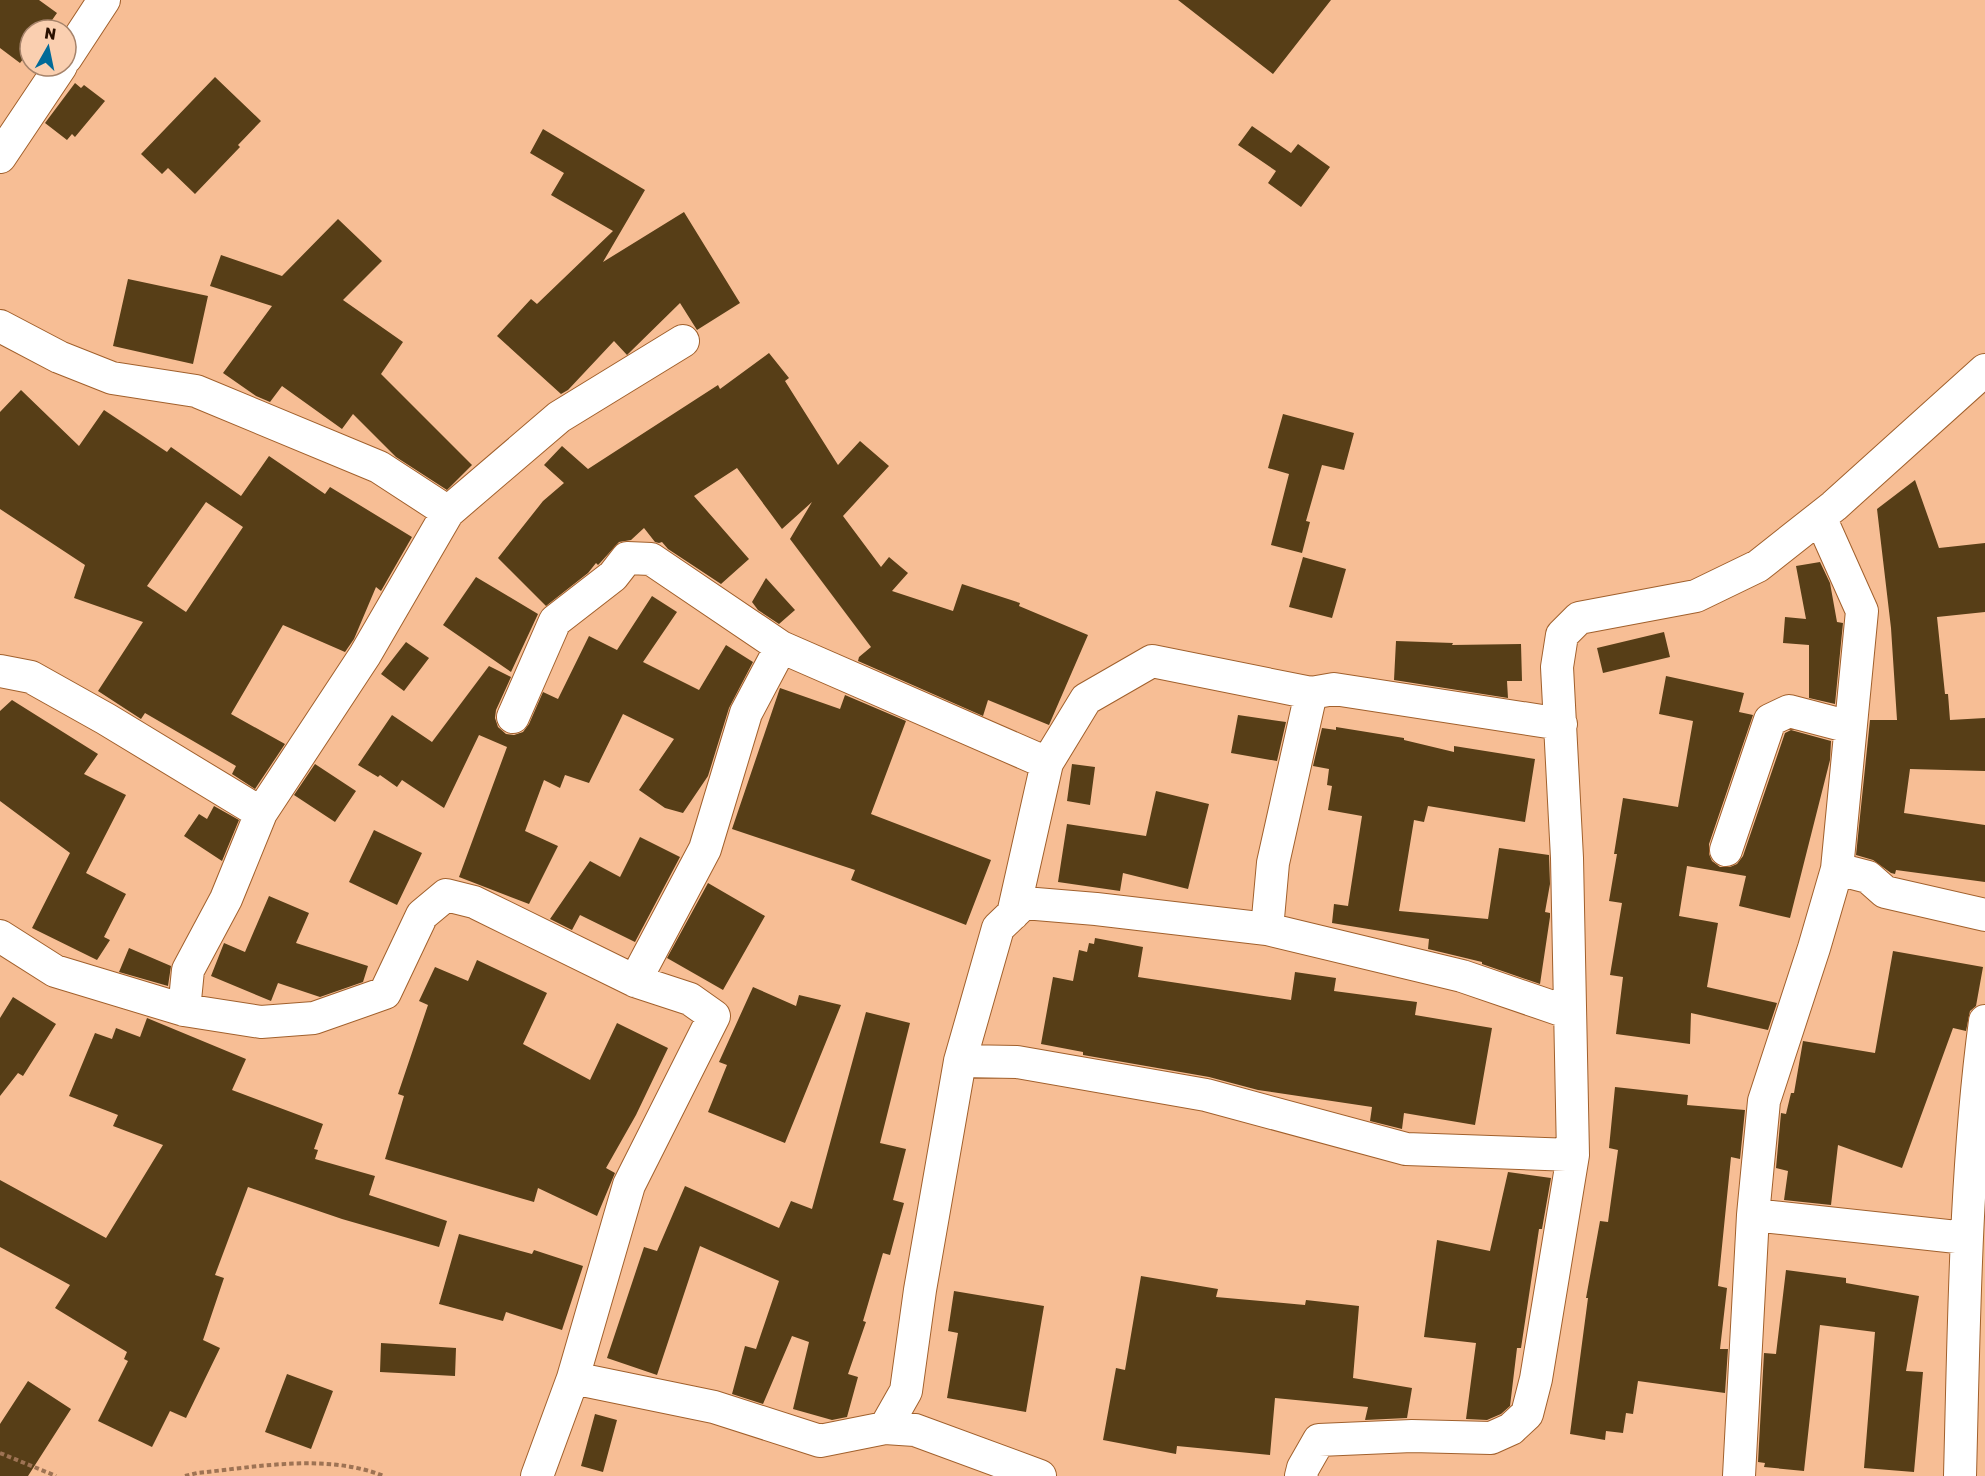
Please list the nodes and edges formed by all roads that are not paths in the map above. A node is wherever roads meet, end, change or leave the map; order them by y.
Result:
1 (104, 0) edge
2 (78, 40) edge
3 (52, 78) edge
4 (0, 158) edge
5 (0, 326) edge
6 (683, 341) dead end
7 (1985, 370) edge
8 (448, 512) junction
9 (1820, 517) junction
10 (781, 647) junction
11 (0, 671) edge
12 (1311, 693) junction
13 (513, 717) dead end
14 (1562, 724) junction
15 (1850, 728) junction
16 (1047, 764) junction
17 (261, 813) junction
18 (1726, 850) dead end
19 (1837, 869) junction
20 (1013, 914) junction
21 (1985, 915) edge
22 (1267, 929) junction
23 (0, 936) edge
24 (635, 981) junction
25 (184, 1010) junction
26 (1570, 1013) junction
27 (1985, 1021) edge
28 (960, 1061) junction
29 (1573, 1155) junction
30 (1753, 1215) junction
31 (1966, 1238) junction
32 (573, 1378) junction
33 (885, 1428) junction
34 (537, 1476) edge
35 (1040, 1476) edge
36 (1301, 1476) edge
37 (1739, 1476) edge
38 (1960, 1476) edge

1 - 2 street
3 - 4 street
5 - 8 street
6 - 8 street
7 - 9 street
8 - 17 street
9 - 14 street
9 - 15 street
10 - 13 street
10 - 16 street
10 - 24 street
11 - 17 street
12 - 14 street
12 - 16 street
12 - 22 street
14 - 26 street
15 - 18 street
15 - 19 street
16 - 20 street
17 - 25 street
19 - 21 street
19 - 30 street
20 - 22 street
20 - 28 street
22 - 26 street
23 - 25 street
24 - 25 street
24 - 32 street
26 - 29 street
27 - 31 street
28 - 29 street
28 - 33 street
29 - 36 street
30 - 31 street
30 - 37 street
31 - 38 street
32 - 33 street
32 - 34 street
33 - 35 street

